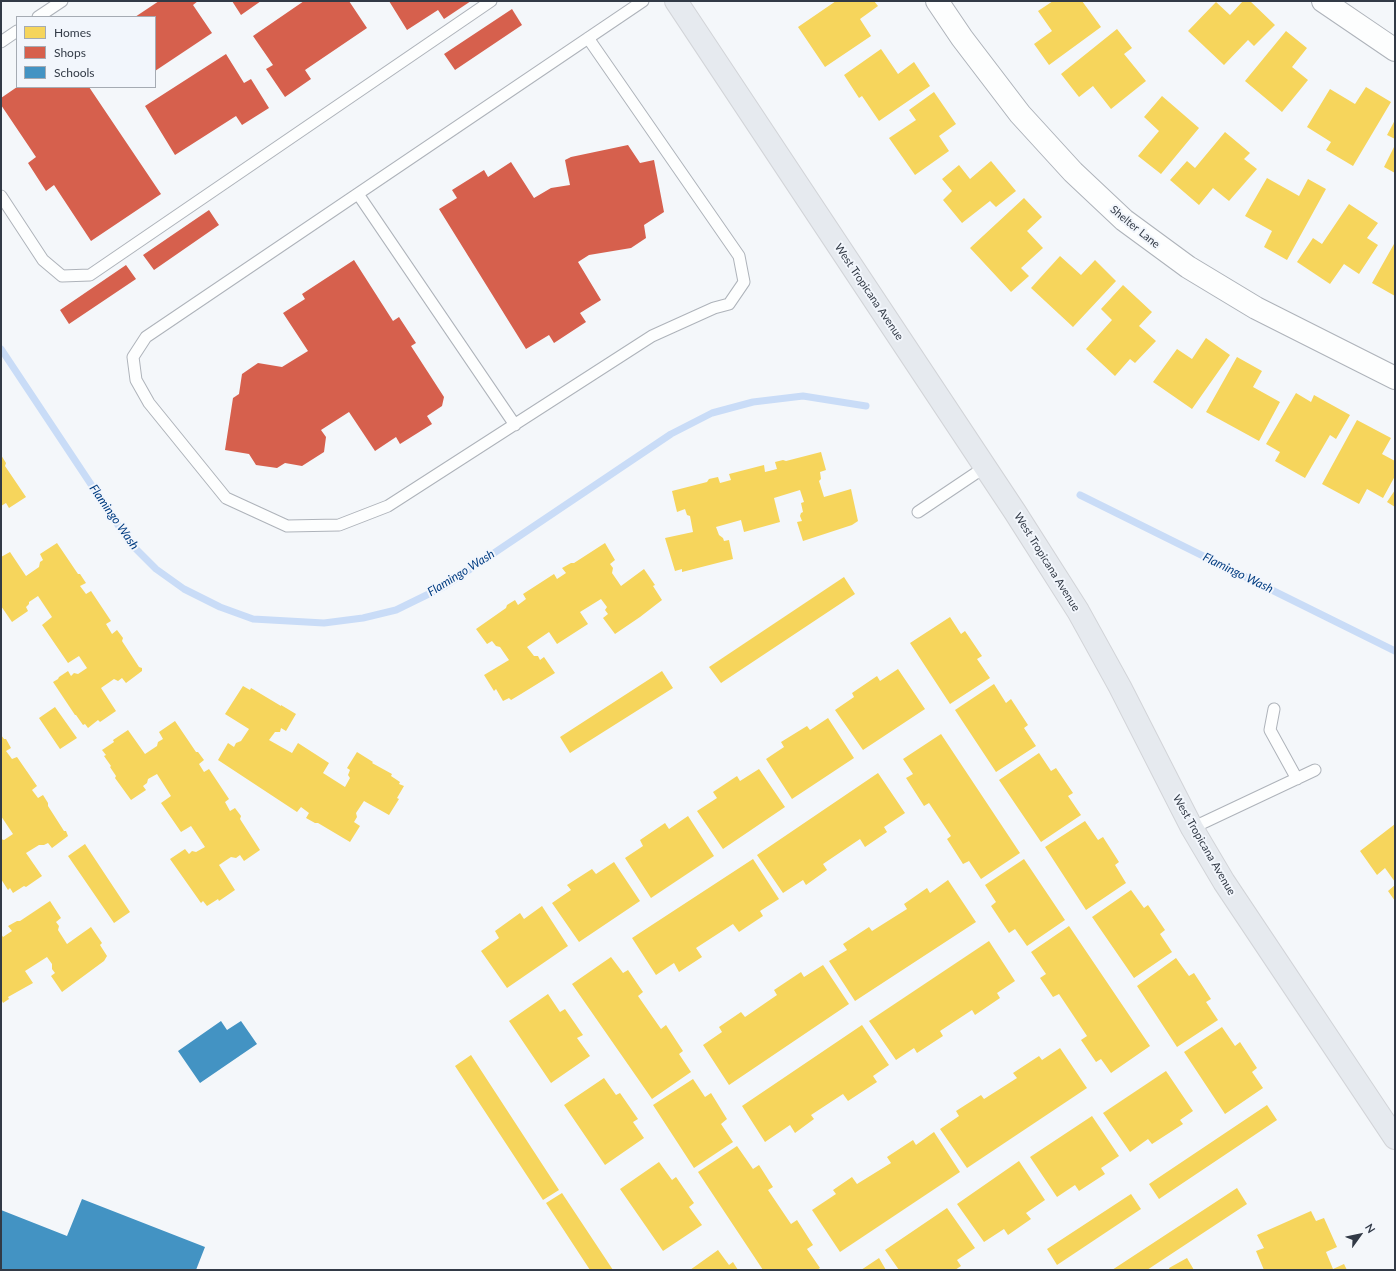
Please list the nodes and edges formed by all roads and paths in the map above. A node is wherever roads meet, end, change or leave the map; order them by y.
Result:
1 (62, 1) edge
2 (491, 1) edge
3 (643, 1) edge
4 (676, 1) edge
5 (938, 1) edge
6 (1323, 1) edge
7 (40, 16) edge
8 (16, 32) edge
9 (588, 38) junction
10 (1, 42) edge
11 (1395, 50) edge
12 (358, 194) junction
13 (1, 196) edge
14 (1395, 378) edge
15 (515, 425) junction
16 (985, 467) junction
17 (918, 512) dead end
18 (1274, 709) dead end
19 (1315, 770) dead end
20 (1297, 779) junction
21 (1192, 828) junction
22 (1395, 1138) edge

1 - 7 lane
2 - 13 lane
3 - 9 lane
4 - 16 main road, West Tropicana Avenue
5 - 14 street, Shelter Lane
6 - 11 street
8 - 10 lane
9 - 12 lane
9 - 15 lane
12 - 15 lane
12 - 15 lane
16 - 17 lane
16 - 21 main road, West Tropicana Avenue
18 - 20 lane
19 - 20 lane
20 - 21 lane
21 - 22 main road, West Tropicana Avenue

